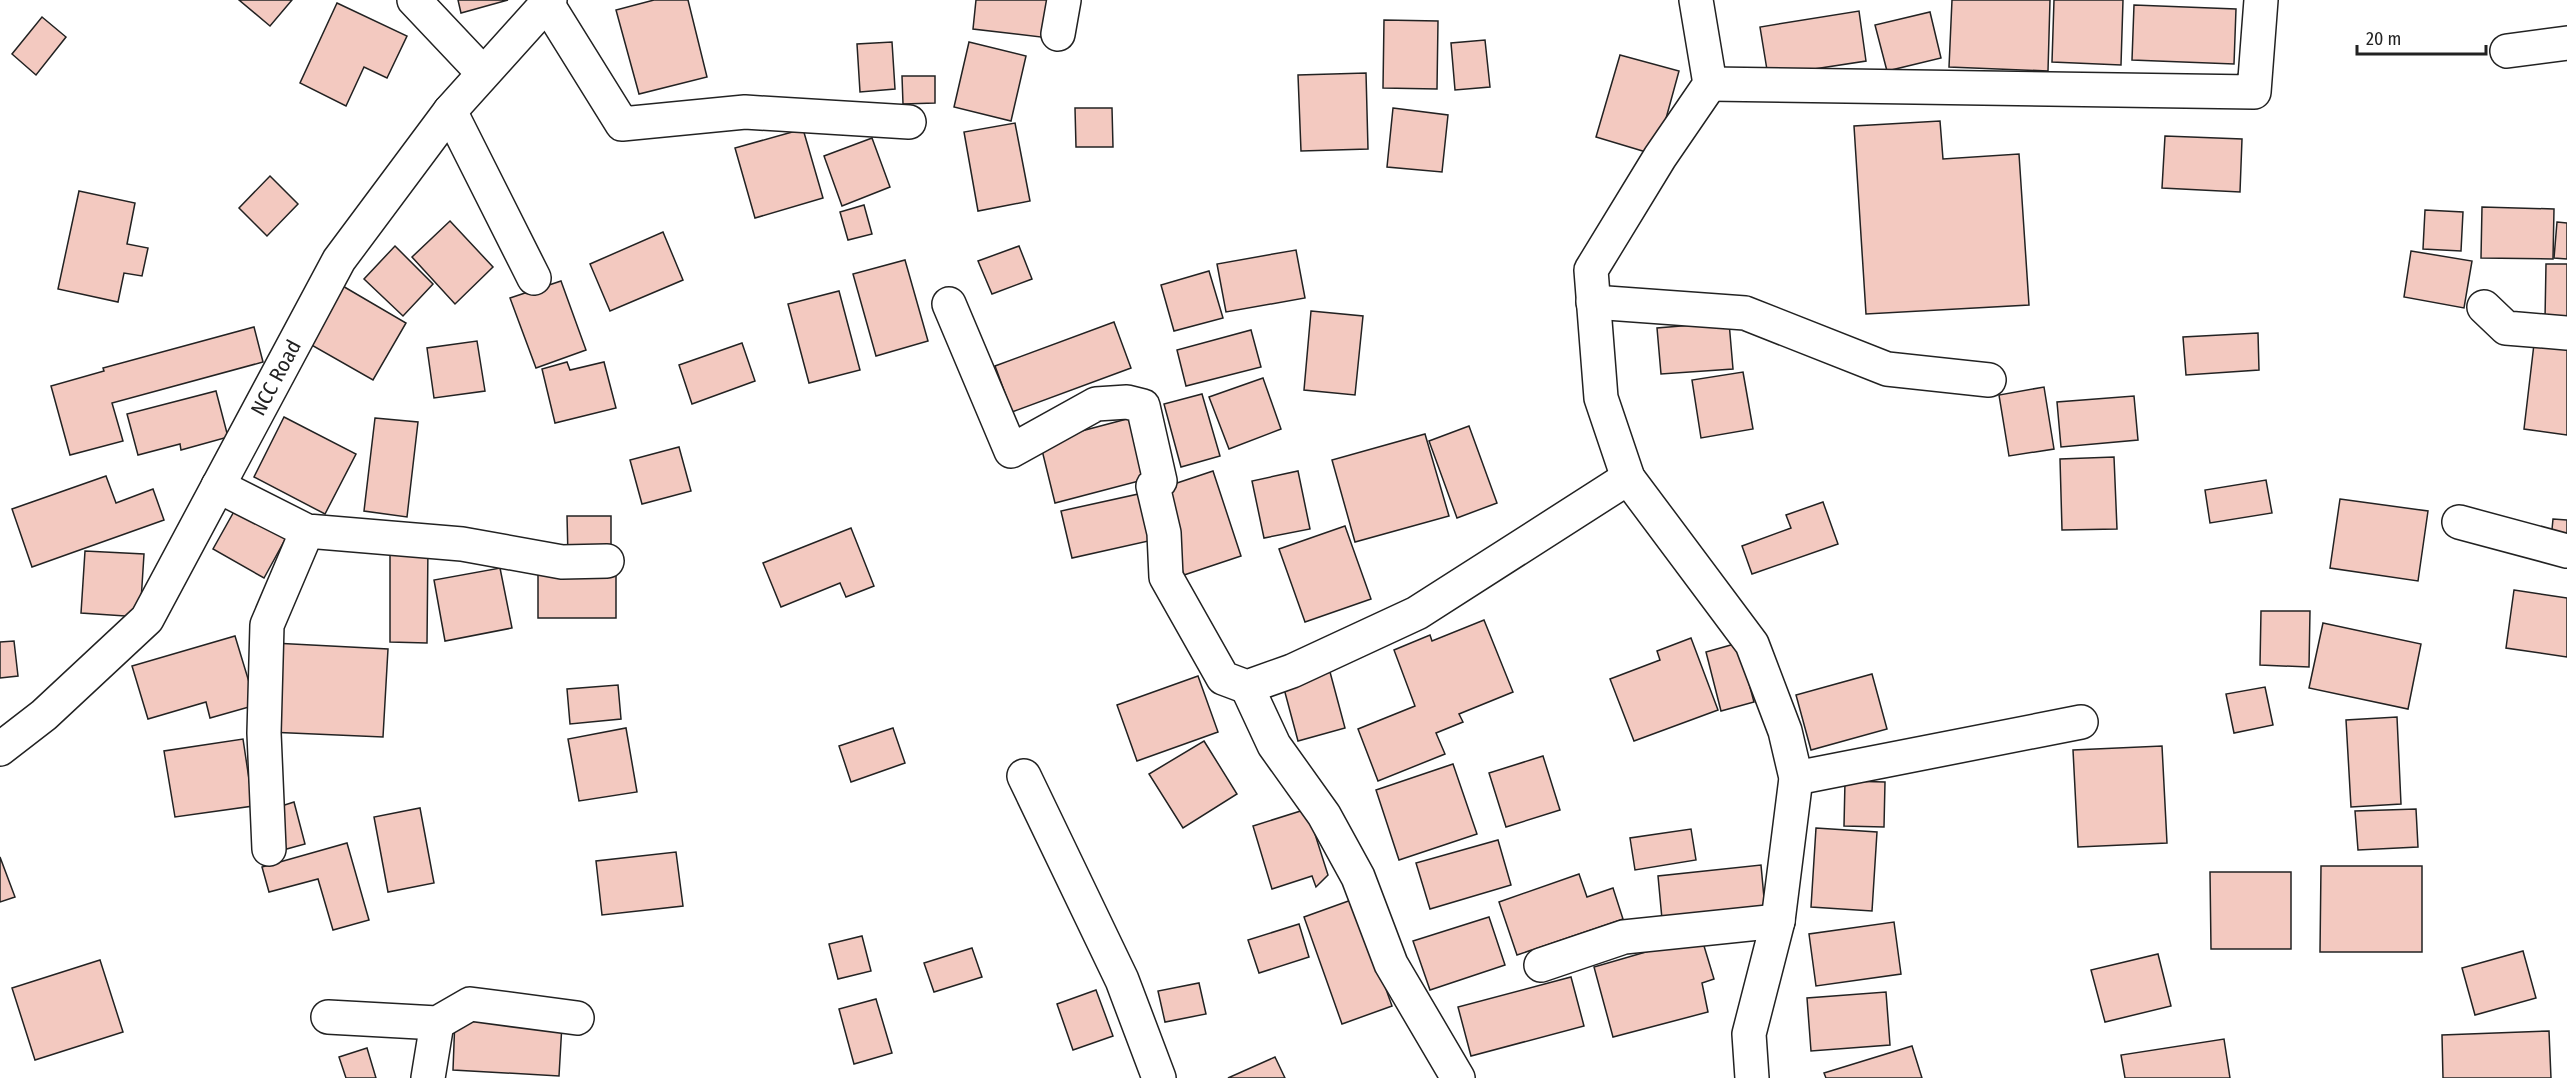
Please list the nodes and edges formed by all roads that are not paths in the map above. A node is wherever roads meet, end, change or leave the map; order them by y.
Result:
1 (414, 0) edge
2 (1064, 0) edge
3 (1696, 0) edge
4 (2261, 0) edge
5 (549, 2) edge
6 (1058, 34) dead end
7 (2567, 43) edge
8 (2507, 51) dead end
9 (483, 73) junction
10 (1710, 84) junction
11 (450, 111) junction
12 (909, 122) dead end
13 (534, 278) dead end
14 (1593, 302) junction
15 (949, 304) dead end
16 (2484, 307) dead end
17 (2567, 333) edge
18 (1989, 380) dead end
19 (1628, 478) junction
20 (218, 486) junction
21 (2459, 522) dead end
22 (307, 531) junction
23 (2567, 551) edge
24 (607, 561) dead end
25 (1247, 687) junction
26 (2081, 722) dead end
27 (0, 749) edge
28 (1024, 777) dead end
29 (1796, 778) junction
30 (269, 849) dead end
31 (1778, 921) junction
32 (1541, 965) dead end
33 (328, 1017) dead end
34 (577, 1018) dead end
35 (437, 1023) junction
36 (429, 1078) edge
37 (1159, 1078) edge
38 (1458, 1078) edge
39 (1752, 1078) edge

1 - 9 street
2 - 6 street
3 - 10 street
4 - 10 street
5 - 9 street, NCC Road
5 - 12 street
7 - 8 street
9 - 11 street, NCC Road
10 - 14 street
11 - 13 street
11 - 20 street, NCC Road
14 - 18 street
14 - 19 street
15 - 25 street
16 - 17 street
19 - 25 street
19 - 29 street
20 - 22 street
20 - 27 street, NCC Road
21 - 23 street
22 - 24 street
22 - 30 street
25 - 38 street
26 - 29 street
28 - 37 street
29 - 31 street
31 - 32 street
31 - 39 street
33 - 35 street
34 - 35 street
35 - 36 street

